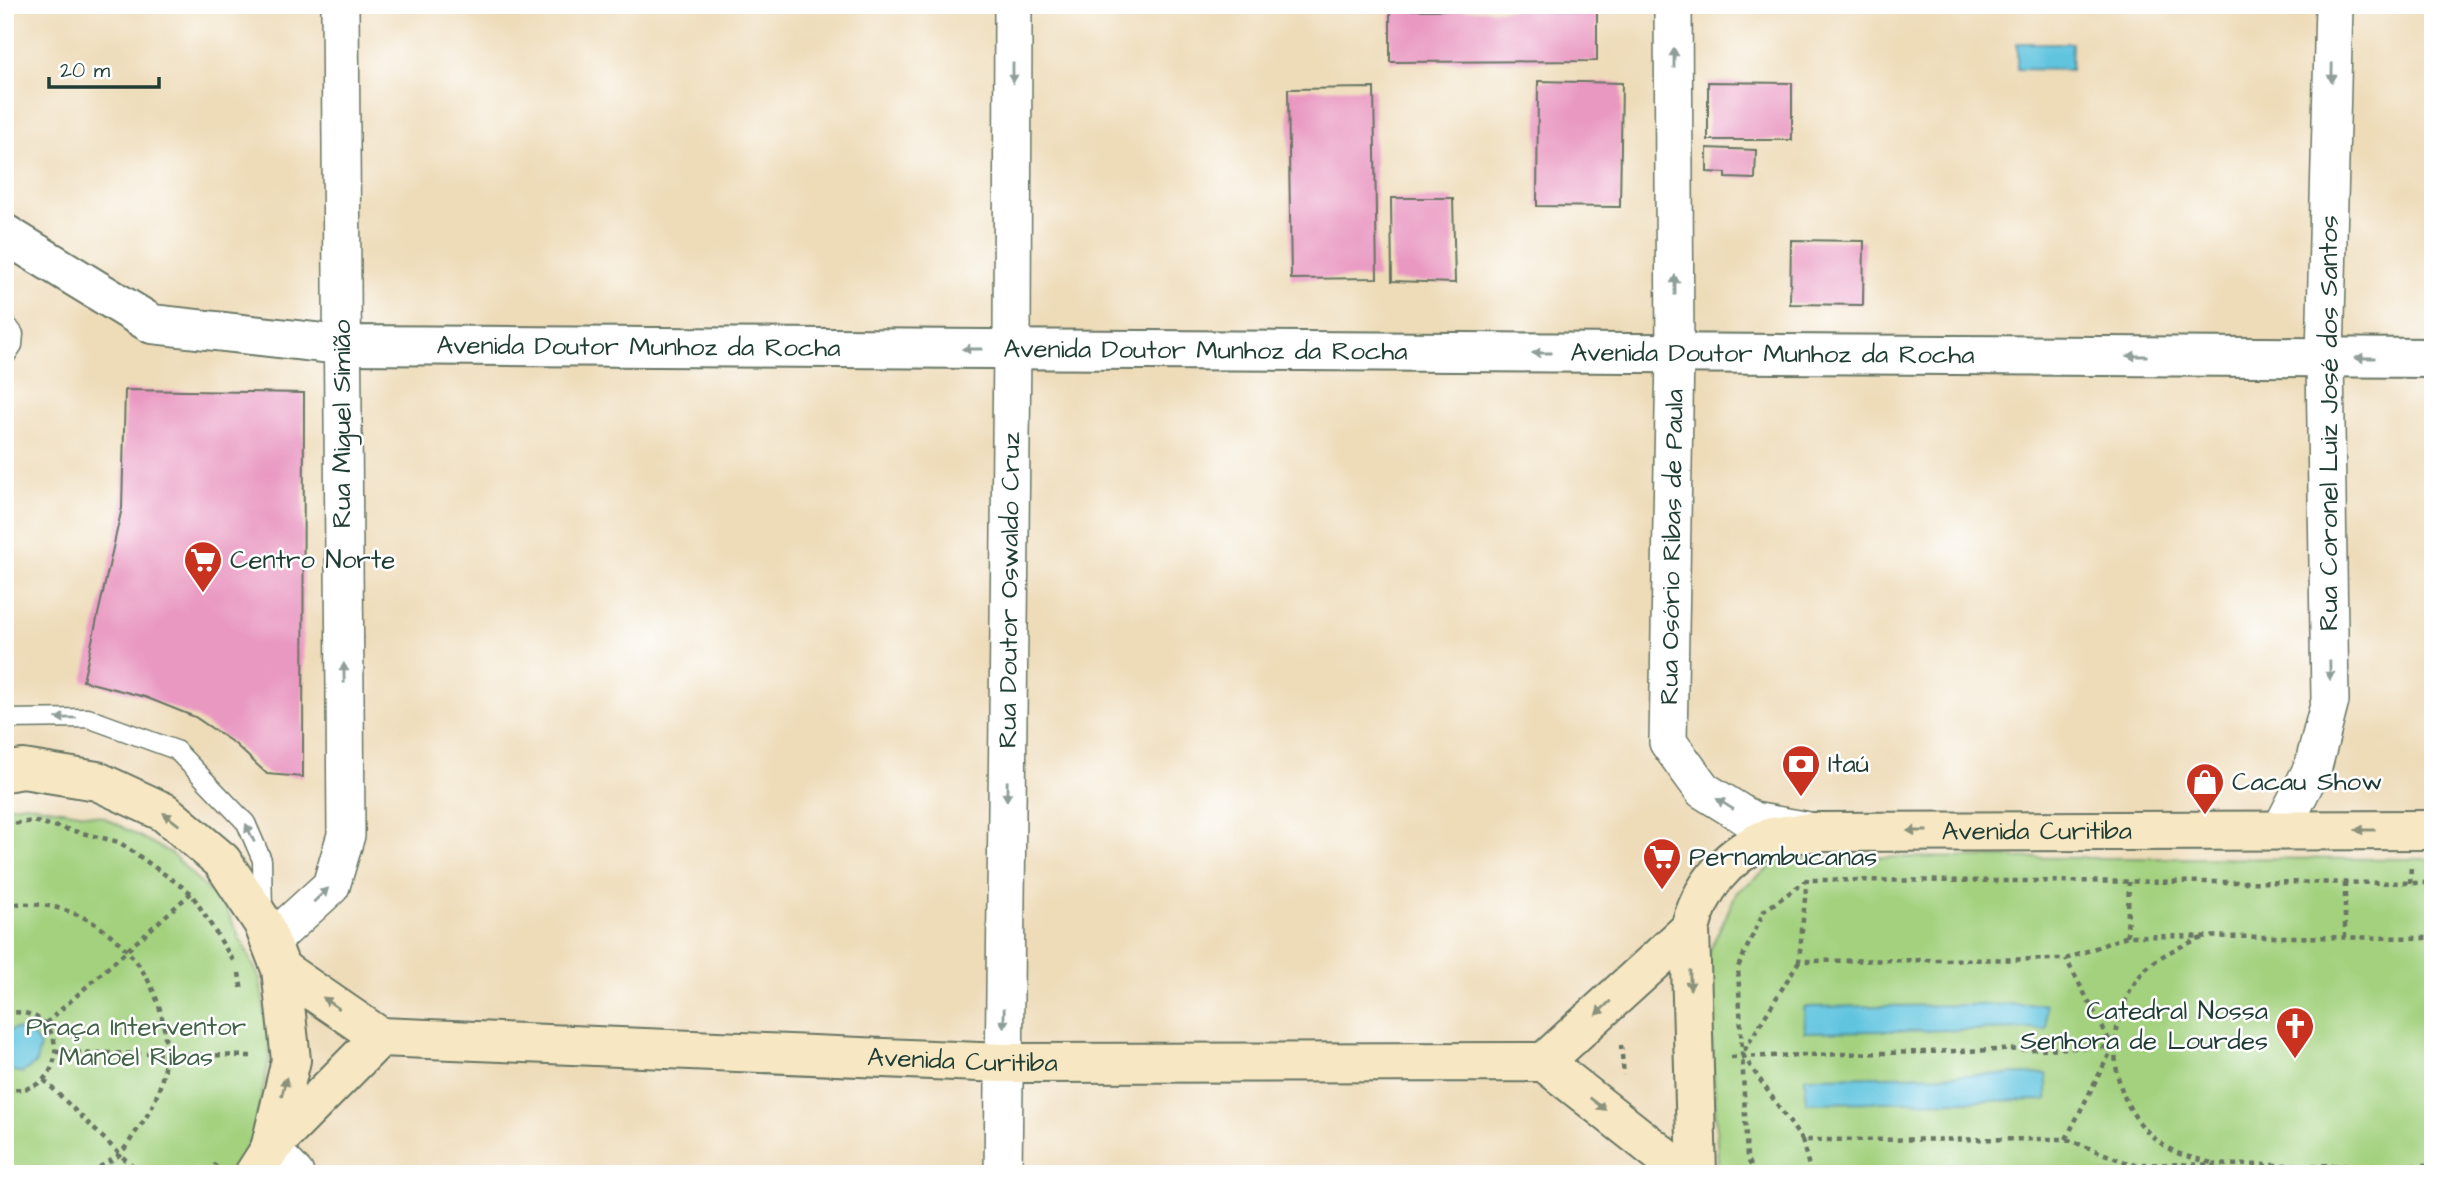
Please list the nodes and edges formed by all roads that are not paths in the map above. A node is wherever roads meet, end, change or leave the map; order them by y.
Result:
1 (340, 5) edge
2 (1013, 5) edge
3 (1673, 5) edge
4 (2333, 5) edge
5 (5, 234) edge
6 (5, 322) edge
7 (341, 345) junction
8 (1013, 349) junction
9 (1675, 354) junction
10 (5, 357) edge
11 (2325, 357) junction
12 (2433, 358) edge
13 (5, 719) edge
14 (5, 772) edge
15 (2281, 830) junction
16 (2433, 830) edge
17 (1812, 832) junction
18 (1689, 929) junction
19 (272, 944) junction
20 (380, 1038) junction
21 (1544, 1062) junction
22 (1003, 1063) junction
23 (270, 1167) edge
24 (1003, 1174) edge
25 (1686, 1174) edge
26 (1697, 1174) edge

1 - 7 street, Rua Miguel Simião
2 -> 8 street, Rua Doutor Oswaldo Cruz
9 -> 3 street, Rua Osório Ribas de Paula
4 -> 11 street, Rua Coronel Luiz José dos Santos
5 - 7 street, Avenida Doutor Munhoz da Rocha
6 - 10 lane
8 -> 7 street, Avenida Doutor Munhoz da Rocha
19 -> 7 street, Rua Miguel Simião
9 -> 8 street, Avenida Doutor Munhoz da Rocha
8 -> 22 street, Rua Doutor Oswaldo Cruz
11 -> 9 street, Avenida Doutor Munhoz da Rocha
17 -> 9 street, Rua Osório Ribas de Paula
12 -> 11 street, Avenida Doutor Munhoz da Rocha
11 -> 15 street, Rua Coronel Luiz José dos Santos
19 -> 13 lane
19 -> 14 main road
16 -> 15 main road, Avenida Curitiba
15 -> 17 main road, Avenida Curitiba
17 - 18 main road, Avenida Curitiba
18 -> 21 main road, Avenida Curitiba
18 -> 26 main road, Avenida Curitiba
20 -> 19 main road
23 -> 19 main road
20 - 22 main road, Avenida Curitiba
20 - 23 main road
21 - 22 main road, Avenida Curitiba
21 -> 25 main road
22 - 24 street, Rua Doutor Oswaldo Cruz

